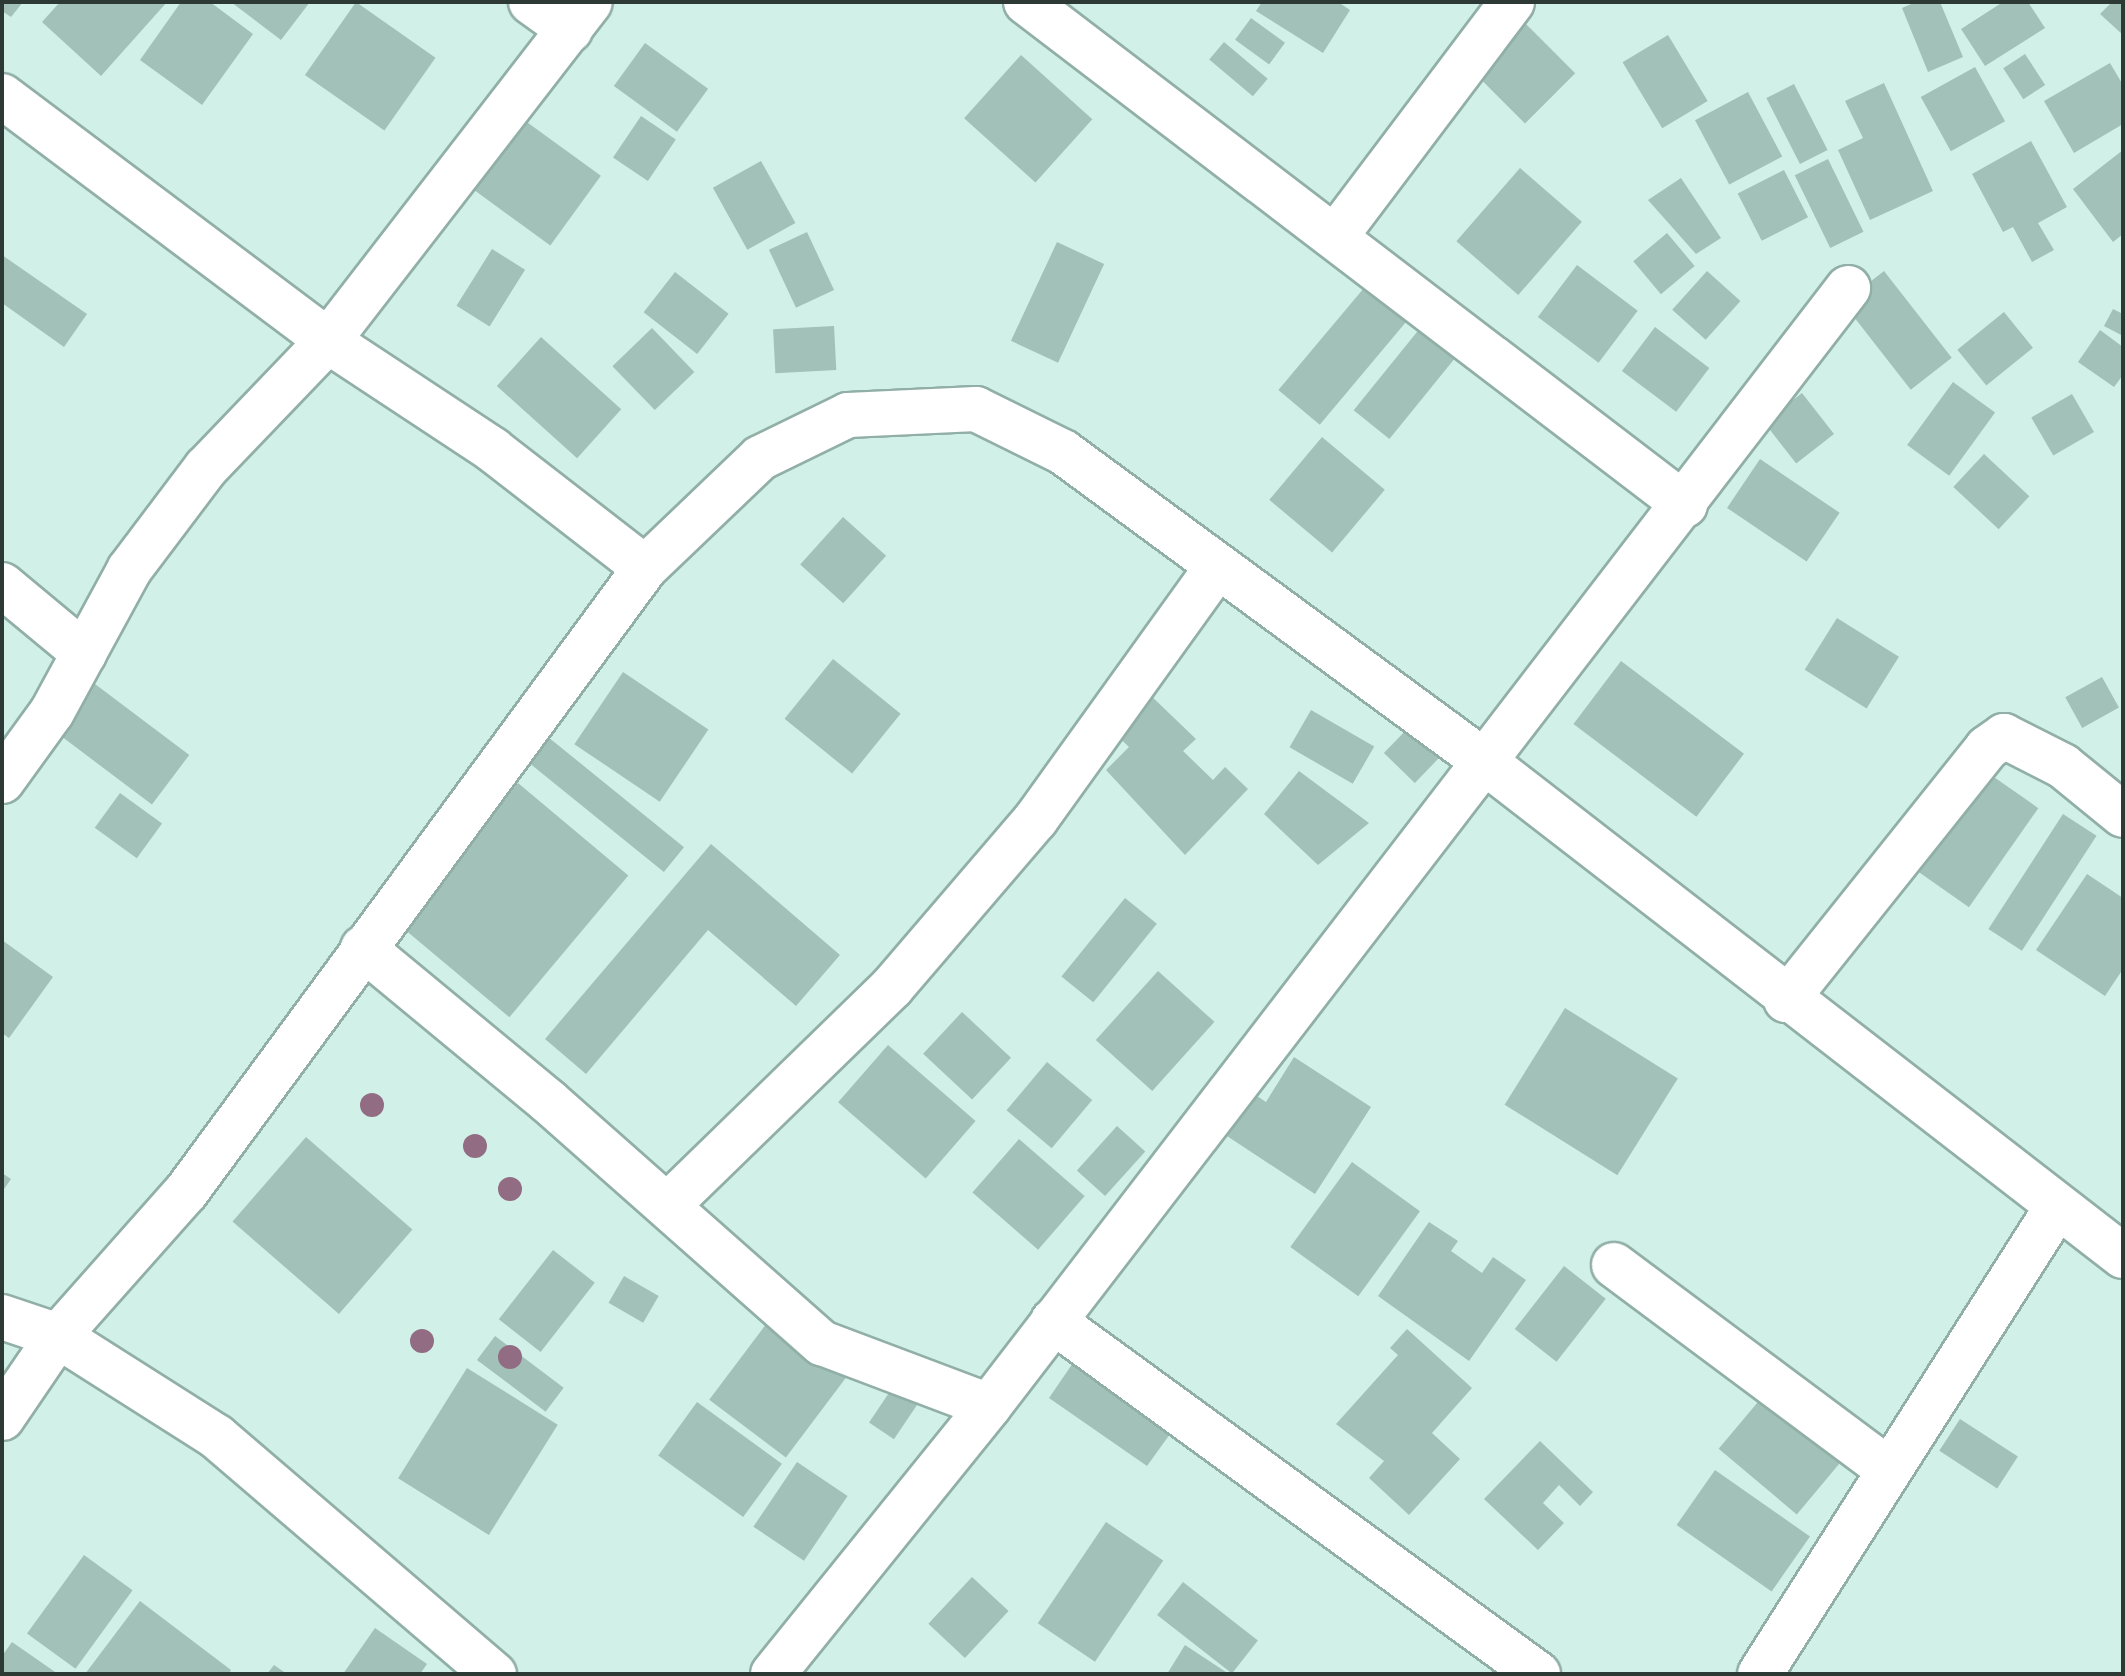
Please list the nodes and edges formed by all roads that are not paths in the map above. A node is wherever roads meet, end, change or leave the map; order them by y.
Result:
1 (531, 2) edge
2 (1512, 2) edge
3 (1029, 3) edge
4 (580, 16) edge
5 (2, 96) edge
6 (1335, 237) junction
7 (1848, 288) dead end
8 (328, 341) junction
9 (1685, 505) junction
10 (1217, 567) junction
11 (645, 568) junction
12 (2, 585) edge
13 (84, 653) junction
14 (1485, 762) junction
15 (2, 781) edge
16 (2123, 815) edge
17 (363, 948) junction
18 (1786, 1000) junction
19 (668, 1205) junction
20 (2057, 1207) junction
21 (2123, 1256) edge
22 (1614, 1265) dead end
23 (2, 1317) edge
24 (1053, 1321) junction
25 (58, 1336) junction
26 (989, 1406) junction
27 (2, 1418) edge
28 (1889, 1470) junction
29 (494, 1674) edge
30 (773, 1674) edge
31 (1538, 1674) edge
32 (1760, 1674) edge

1 - 4 street
2 - 6 street
3 - 6 street
4 - 8 street
5 - 8 street
6 - 9 street
7 - 9 street
8 - 11 street
8 - 13 street
9 - 14 street
10 - 11 street
10 - 14 street
10 - 19 street
11 - 17 street
12 - 13 street
13 - 15 street
14 - 18 street
14 - 24 street
16 - 18 street
17 - 19 street
17 - 25 street
18 - 20 street
19 - 26 street
20 - 21 street
20 - 28 street
22 - 28 street
23 - 25 street
24 - 26 street
24 - 31 street
25 - 27 street
25 - 29 street
26 - 30 street
28 - 32 street

